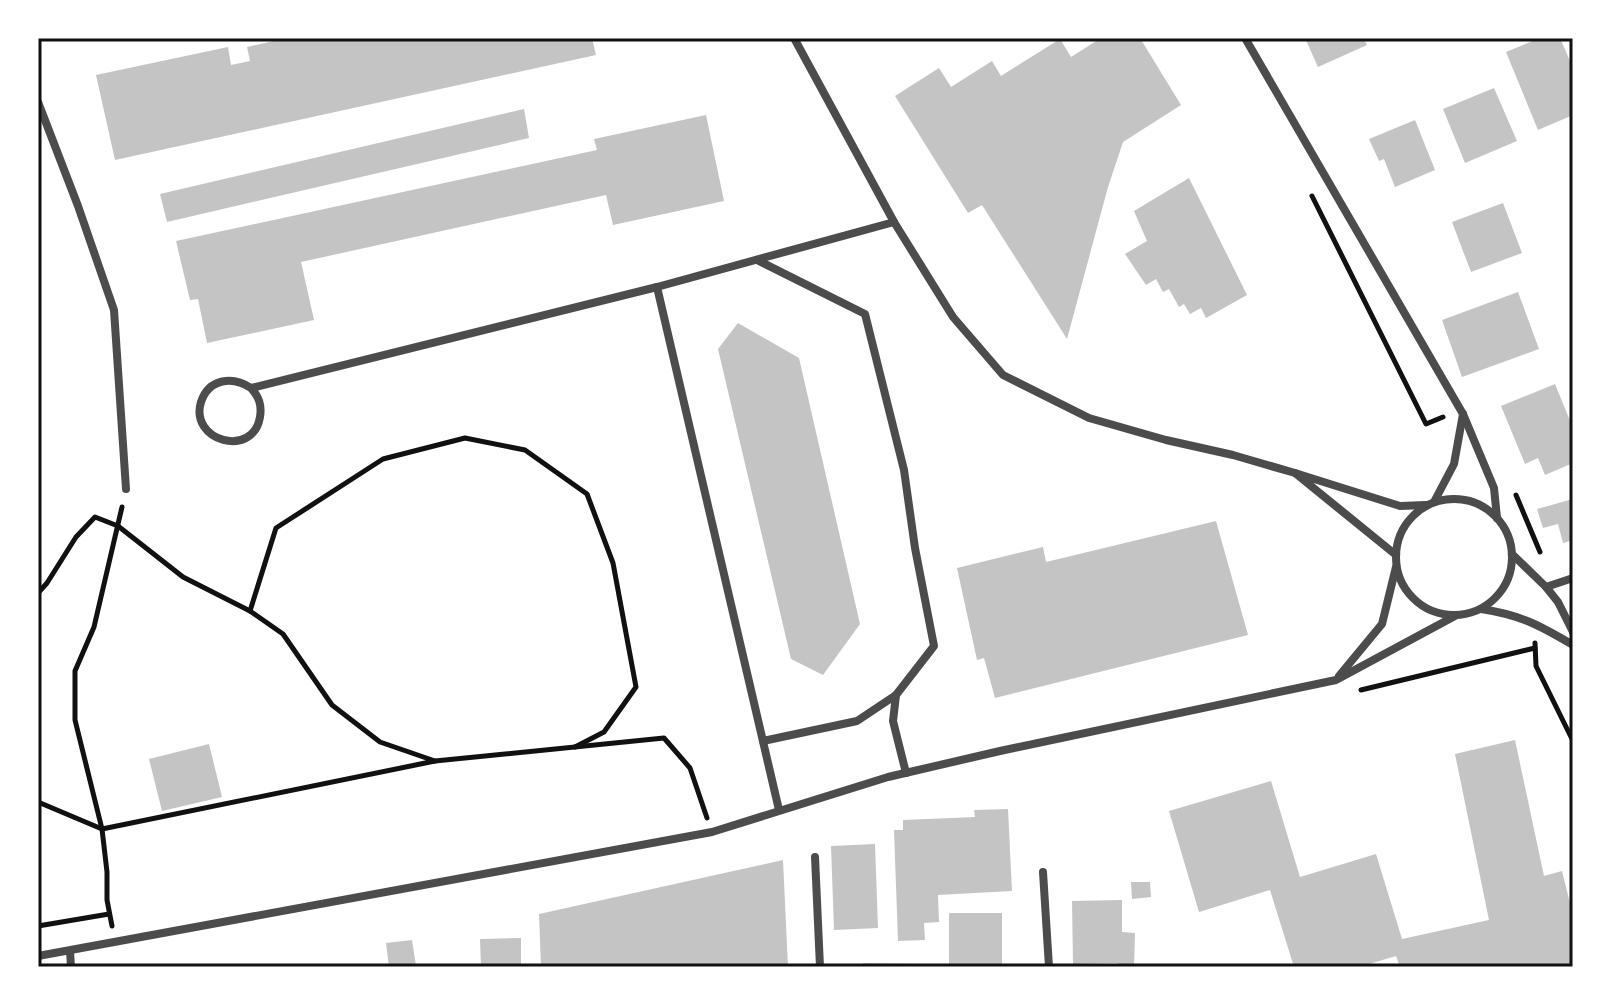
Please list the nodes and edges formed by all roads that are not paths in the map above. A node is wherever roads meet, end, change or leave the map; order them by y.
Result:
1 (794, 38) edge
2 (1245, 38) edge
3 (38, 102) edge
4 (894, 222) junction
5 (756, 260) junction
6 (657, 287) junction
7 (251, 388) junction
8 (1463, 414) junction
9 (1295, 473) junction
10 (126, 489) road end
11 (1430, 503) junction
12 (1497, 518) junction
13 (1512, 554) junction
14 (1396, 555) junction
15 (1396, 567) junction
16 (1573, 578) edge
17 (1546, 587) junction
18 (1481, 609) junction
19 (1455, 616) junction
20 (1573, 632) edge
21 (1573, 645) edge
22 (1336, 680) junction
23 (896, 695) junction
24 (763, 741) junction
25 (906, 773) junction
26 (779, 810) junction
27 (815, 857) dead end
28 (1043, 872) dead end
29 (70, 951) junction
30 (38, 956) edge
31 (71, 967) edge
32 (820, 967) edge
33 (1049, 967) edge

1 - 4 street
2 - 8 street
3 - 10 street
4 - 5 street
4 - 9 street
5 - 6 street
5 - 23 street
6 - 7 street
6 - 24 street
7 - 7 street
8 - 11 street
8 - 12 street
9 - 11 street
9 - 14 street
11 - 12 street
11 - 14 street
12 - 13 street
13 - 17 street
13 - 18 street
14 - 15 street
15 - 19 street
15 - 22 street
16 - 17 street
17 - 20 street
18 - 19 street
18 - 21 street
19 - 22 street
22 - 25 street
23 - 24 street
23 - 25 street
24 - 26 street
25 - 26 street
26 - 29 street
27 - 32 street
28 - 33 street
29 - 30 street
29 - 31 street

